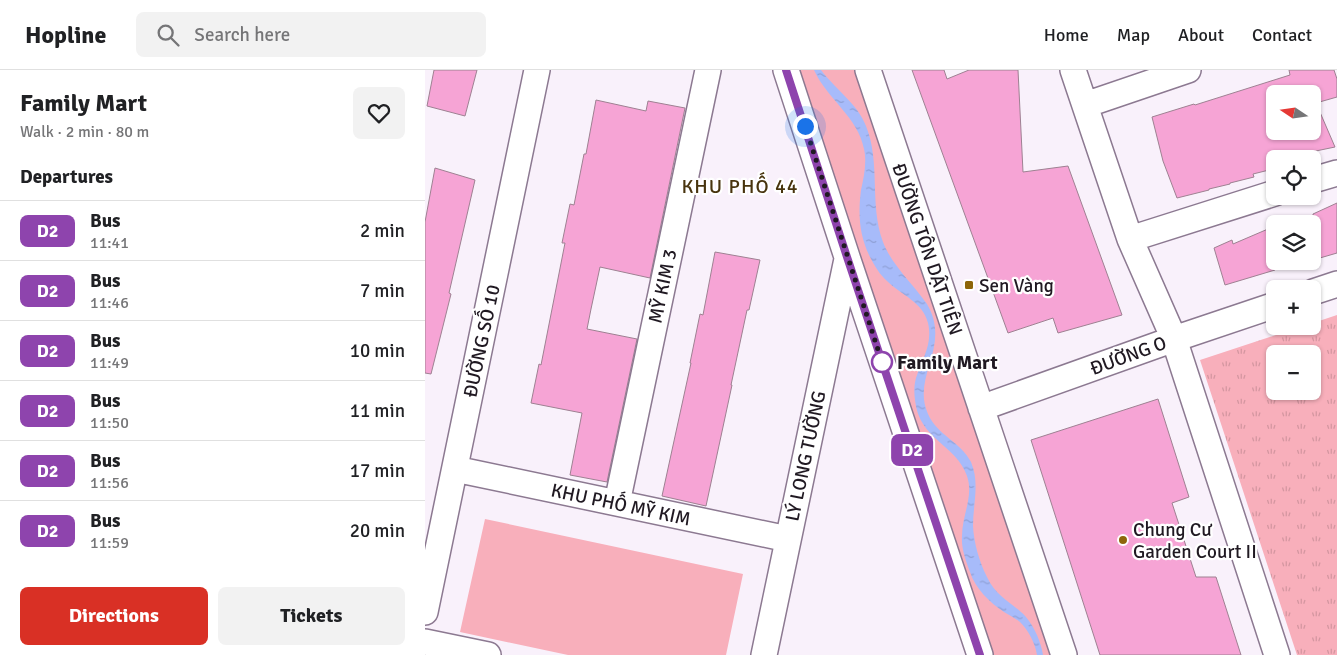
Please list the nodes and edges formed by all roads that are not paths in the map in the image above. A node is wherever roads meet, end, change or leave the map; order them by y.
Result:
1 (537, 70) edge
2 (708, 70) edge
3 (786, 70) edge
4 (868, 70) edge
5 (1073, 70) edge
6 (1188, 70) edge
7 (1085, 105) junction
8 (1337, 172) edge
9 (1321, 177) edge
10 (1266, 195) edge
11 (1130, 239) junction
12 (847, 257) junction
13 (1337, 284) edge
14 (1321, 289) edge
15 (1266, 307) edge
16 (1174, 339) junction
17 (981, 408) junction
18 (455, 469) junction
19 (617, 503) junction
20 (788, 539) junction
21 (425, 612) edge
22 (425, 642) edge
23 (488, 655) edge
24 (764, 655) edge
25 (980, 655) edge
26 (1064, 655) edge
27 (1277, 655) edge

1 - 18 street, ĐƯỜNG SỐ 10
2 - 19 street, MỸ KIM 3
3 - 12 street
4 - 17 street, ĐƯỜNG TÔN DẬT TIÊN
5 - 7 street
6 - 7 street
7 - 11 street
8 - 9 street
10 - 11 street
11 - 16 street
12 - 20 street, LÝ LONG TƯỜNG
12 - 25 street
13 - 14 street
15 - 16 street, ĐƯỜNG O
16 - 17 street, ĐƯỜNG O
16 - 27 street
17 - 26 street, ĐƯỜNG TÔN DẬT TIÊN
18 - 19 street, KHU PHỐ MỸ KIM
18 - 21 street, ĐƯỜNG SỐ 10
19 - 20 street, KHU PHỐ MỸ KIM
20 - 24 street, LÝ LONG TƯỜNG
22 - 23 street

